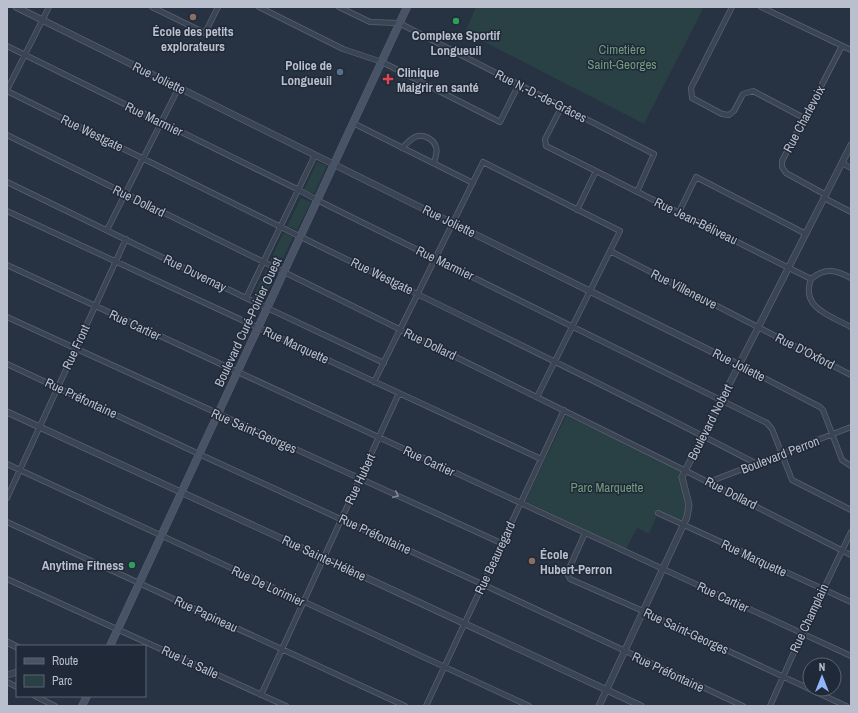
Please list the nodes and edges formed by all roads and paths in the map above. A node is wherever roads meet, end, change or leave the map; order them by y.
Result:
1 (16, 7) edge
2 (49, 7) edge
3 (152, 7) edge
4 (218, 7) edge
5 (259, 7) edge
6 (339, 7) edge
7 (407, 7) edge
8 (732, 7) edge
9 (761, 7) edge
10 (43, 20) junction
11 (399, 23) junction
12 (7, 46) edge
13 (842, 46) junction
14 (851, 50) edge
15 (25, 55) junction
16 (382, 62) junction
17 (519, 84) junction
18 (179, 87) junction
19 (7, 90) edge
20 (562, 106) junction
21 (804, 118) junction
22 (161, 123) junction
23 (353, 123) junction
24 (7, 135) edge
25 (851, 145) edge
26 (402, 148) junction
27 (315, 155) junction
28 (143, 159) junction
29 (434, 163) junction
30 (842, 163) junction
31 (334, 164) junction
32 (851, 168) edge
33 (596, 171) junction
34 (7, 182) edge
35 (473, 183) junction
36 (298, 190) junction
37 (637, 192) junction
38 (125, 194) junction
39 (825, 196) junction
40 (317, 200) junction
41 (577, 210) junction
42 (7, 211) edge
43 (679, 212) junction
44 (851, 212) edge
45 (453, 223) junction
46 (280, 227) junction
47 (107, 230) junction
48 (806, 234) junction
49 (300, 237) junction
50 (126, 239) junction
51 (610, 251) junction
52 (436, 258) junction
53 (116, 261) junction
54 (264, 262) junction
55 (7, 266) edge
56 (789, 267) junction
57 (284, 272) junction
58 (851, 278) edge
59 (811, 279) junction
60 (590, 291) junction
61 (418, 294) junction
62 (246, 298) junction
63 (95, 306) junction
64 (267, 308) junction
65 (7, 317) edge
66 (572, 326) junction
67 (851, 327) edge
68 (258, 328) junction
69 (758, 328) junction
70 (400, 330) junction
71 (75, 349) junction
72 (555, 362) junction
73 (384, 363) junction
74 (7, 364) edge
75 (739, 365) junction
76 (237, 372) junction
77 (851, 375) edge
78 (374, 382) junction
79 (58, 388) junction
80 (399, 394) junction
81 (537, 397) junction
82 (721, 401) junction
83 (564, 410) junction
84 (7, 412) edge
85 (218, 414) junction
86 (39, 427) junction
87 (851, 427) edge
88 (833, 434) junction
89 (704, 436) junction
90 (379, 438) junction
91 (200, 454) junction
92 (781, 454) junction
93 (541, 459) junction
94 (7, 464) edge
95 (757, 464) junction
96 (851, 466) edge
97 (20, 470) junction
98 (686, 471) junction
99 (360, 478) junction
100 (709, 482) junction
101 (182, 493) junction
102 (7, 498) edge
103 (520, 503) junction
104 (851, 510) edge
105 (658, 513) dead end
106 (342, 519) junction
107 (7, 522) edge
108 (683, 525) junction
109 (851, 532) edge
110 (585, 533) junction
111 (161, 537) junction
112 (501, 543) junction
113 (842, 550) junction
114 (851, 555) edge
115 (324, 558) junction
116 (663, 569) junction
117 (7, 579) edge
118 (140, 583) junction
119 (482, 584) junction
120 (823, 589) junction
121 (303, 602) junction
122 (851, 602) edge
123 (643, 611) junction
124 (464, 623) junction
125 (118, 629) junction
126 (802, 634) junction
127 (7, 642) edge
128 (110, 645) edge
129 (7, 646) edge
130 (16, 646) edge
131 (281, 649) junction
132 (16, 650) edge
133 (624, 651) junction
134 (851, 656) edge
135 (444, 667) junction
136 (783, 677) junction
137 (7, 682) edge
138 (16, 686) edge
139 (606, 690) junction
140 (260, 694) junction
141 (37, 697) edge
142 (55, 706) edge
143 (286, 706) edge
144 (405, 706) edge
145 (426, 706) edge
146 (529, 706) edge
147 (599, 706) edge
148 (641, 706) edge
149 (742, 706) edge
150 (770, 706) edge
151 (846, 706) edge

1 - 10 street, Rue Joliette
2 - 10 street
3 - 4 street
5 - 16 street
6 - 11 street, Rue N.-D.-de-Grâces
7 - 11 main road, Boulevard Curé-Poirier Ouest
8 - 21 street
9 - 13 street
10 - 15 street
10 - 18 street, Rue Joliette
11 - 16 main road, Boulevard Curé-Poirier Ouest
11 - 17 street, Rue N.-D.-de-Grâces
12 - 15 street, Rue Marmier
13 - 14 street
13 - 21 street, Rue Charlevoix
15 - 19 street
15 - 22 street, Rue Marmier
16 - 17 street
16 - 23 main road, Boulevard Curé-Poirier Ouest
17 - 20 street, Rue N.-D.-de-Grâces
18 - 22 street
18 - 27 street, Rue Joliette
19 - 28 street, Rue Westgate
20 - 33 street, Rue Jean-Béliveau
20 - 37 street, Rue N.-D.-de-Grâces
21 - 39 street, Rue Charlevoix
22 - 28 street
22 - 36 street, Rue Marmier
23 - 26 street
23 - 31 main road, Boulevard Curé-Poirier Ouest
24 - 38 street, Rue Dollard
25 - 30 street, Boulevard Nobert
26 - 29 street
26 - 29 street
27 - 31 street, Rue Joliette
27 - 36 street, Boulevard Curé-Poirier Ouest
28 - 38 street
28 - 46 street, Rue Westgate
29 - 35 street
30 - 32 street
30 - 39 street, Boulevard Nobert
31 - 40 main road, Boulevard Curé-Poirier Ouest
31 - 45 street, Rue Joliette
33 - 37 street, Rue Jean-Béliveau
33 - 41 street
34 - 47 street, Rue Duvernay
35 - 41 street
35 - 45 street
36 - 40 street, Rue Marmier
36 - 46 street, Boulevard Curé-Poirier Ouest
37 - 43 street, Rue Jean-Béliveau
38 - 47 street
38 - 54 street, Rue Dollard
39 - 44 street
39 - 48 street, Boulevard Nobert
40 - 49 main road, Boulevard Curé-Poirier Ouest
40 - 52 street, Rue Marmier
41 - 51 street
42 - 53 street, Rue Marquette
43 - 48 street
43 - 56 street, Rue Jean-Béliveau
45 - 52 street
45 - 60 street, Rue Joliette
46 - 49 street, Rue Westgate
46 - 54 street, Boulevard Curé-Poirier Ouest
47 - 50 street, Rue Duvernay
48 - 56 street, Boulevard Nobert
49 - 57 main road, Boulevard Curé-Poirier Ouest
49 - 61 street, Rue Westgate
50 - 53 street, Rue Front
50 - 62 street, Rue Duvernay
51 - 60 street
51 - 69 street, Rue Villeneuve
52 - 61 street
52 - 66 street, Rue Marmier
53 - 63 street, Rue Front
53 - 68 street, Rue Marquette
54 - 57 street, Rue Dollard
54 - 62 street, Boulevard Curé-Poirier Ouest
55 - 63 street, Rue Cartier
56 - 59 street, Rue Jean-Béliveau
56 - 69 street, Boulevard Nobert
57 - 64 main road, Boulevard Curé-Poirier Ouest
57 - 70 street, Rue Dollard
58 - 59 street
59 - 67 street
60 - 66 street
60 - 75 street, Rue Joliette
61 - 70 street
61 - 72 street, Rue Westgate
62 - 64 street, Rue Duvernay
63 - 71 street, Rue Front
63 - 76 street, Rue Cartier
64 - 68 main road, Boulevard Curé-Poirier Ouest
64 - 73 street, Rue Duvernay
65 - 71 street, Rue Saint-Georges
66 - 72 street
66 - 82 street, Rue Marmier
68 - 76 main road, Boulevard Curé-Poirier Ouest
68 - 78 street, Rue Marquette
69 - 75 street, Boulevard Nobert
69 - 77 street, Rue D'Oxford
70 - 73 street
70 - 81 street, Rue Dollard
71 - 79 street, Rue Front
71 - 85 street, Rue Saint-Georges
72 - 81 street
72 - 89 street, Rue Westgate
73 - 78 street
74 - 79 street, Rue Préfontaine
75 - 82 street, Boulevard Nobert
75 - 88 street, Rue Joliette
76 - 85 main road, Boulevard Curé-Poirier Ouest
76 - 90 street, Rue Cartier
78 - 80 street, Rue Marquette
79 - 86 street, Rue Front
79 - 91 street, Rue Préfontaine
80 - 90 street, Rue Hubert
80 - 93 street, Rue Marquette
81 - 83 street, Rue Dollard
82 - 89 street, Boulevard Nobert
82 - 92 street, Rue Marmier
83 - 93 street, Rue Beauregard
83 - 98 street, Rue Dollard
84 - 86 street, Rue Sainte-Hélène
85 - 91 main road, Boulevard Curé-Poirier Ouest
85 - 99 street, Rue Saint-Georges
86 - 97 street, Rue Front
86 - 101 street, Rue Sainte-Hélène
87 - 88 street, Boulevard Perron
88 - 92 street, Boulevard Perron
88 - 96 street, Rue Joliette
89 - 95 street, Rue Westgate
89 - 98 street, Boulevard Nobert
90 - 99 street, Rue Hubert
90 - 103 street, Rue Cartier
91 - 101 main road, Boulevard Curé-Poirier Ouest
91 - 106 street, Rue Préfontaine
92 - 95 street, Boulevard Perron
92 - 104 street, Rue Marmier
93 - 103 street, Rue Beauregard
94 - 97 street, Rue De Lorimier
95 - 100 street, Boulevard Perron
97 - 102 street, Rue Front
97 - 111 street, Rue De Lorimier
98 - 100 street, Rue Dollard
98 - 108 street, Boulevard Nobert
99 - 106 street, Rue Hubert
99 -> 112 street, Rue Saint-Georges
100 - 113 street, Rue Dollard
101 - 111 main road, Boulevard Curé-Poirier Ouest
101 - 115 street, Rue Sainte-Hélène
103 - 110 street, Rue Cartier
103 - 112 street, Rue Beauregard
105 - 108 street, Rue Marquette
106 - 115 street, Rue Hubert
106 - 119 street, Rue Préfontaine
107 - 118 street, Rue Papineau
108 - 116 street, Boulevard Nobert
108 - 120 street, Rue Marquette
109 - 113 street, Rue Champlain
110 - 116 street, Rue Cartier
110 - 123 street, Rue Saint-Georges
111 - 118 main road, Boulevard Curé-Poirier Ouest
111 - 121 street, Rue De Lorimier
112 - 119 street, Rue Beauregard
113 - 114 street, Rue Dollard
113 - 120 street, Rue Champlain
115 - 121 street, Rue Hubert
115 - 124 street, Rue Sainte-Hélène
116 - 123 street, Boulevard Nobert
116 - 126 street, Rue Cartier
117 - 125 street, Rue La Salle
118 - 125 main road, Boulevard Curé-Poirier Ouest
118 - 131 street, Rue Papineau
119 - 124 street, Rue Beauregard
119 - 133 street, Rue Préfontaine
120 - 122 street, Rue Marquette
120 - 126 street, Rue Champlain
121 - 131 street, Rue Hubert
121 - 135 street, Rue De Lorimier
123 - 133 street, Boulevard Nobert
123 - 136 street, Rue Saint-Georges
124 - 135 street, Rue Beauregard
124 - 139 street, Rue Sainte-Hélène
125 - 128 main road, Boulevard Curé-Poirier Ouest
125 - 140 street, Rue La Salle
126 - 134 street, Rue Cartier
126 - 136 street, Rue Champlain
127 - 130 street
129 - 132 street
131 - 140 street, Rue Hubert
131 - 144 street, Rue Papineau
133 - 139 street, Boulevard Nobert
133 - 149 street, Rue Préfontaine
135 - 145 street, Rue Beauregard
135 - 146 street, Rue De Lorimier
136 - 150 street, Rue Champlain
136 - 151 street, Rue Saint-Georges
137 - 138 street
139 - 147 street, Boulevard Nobert
139 - 148 street, Rue Sainte-Hélène
140 - 143 street, Rue La Salle
141 - 142 street

